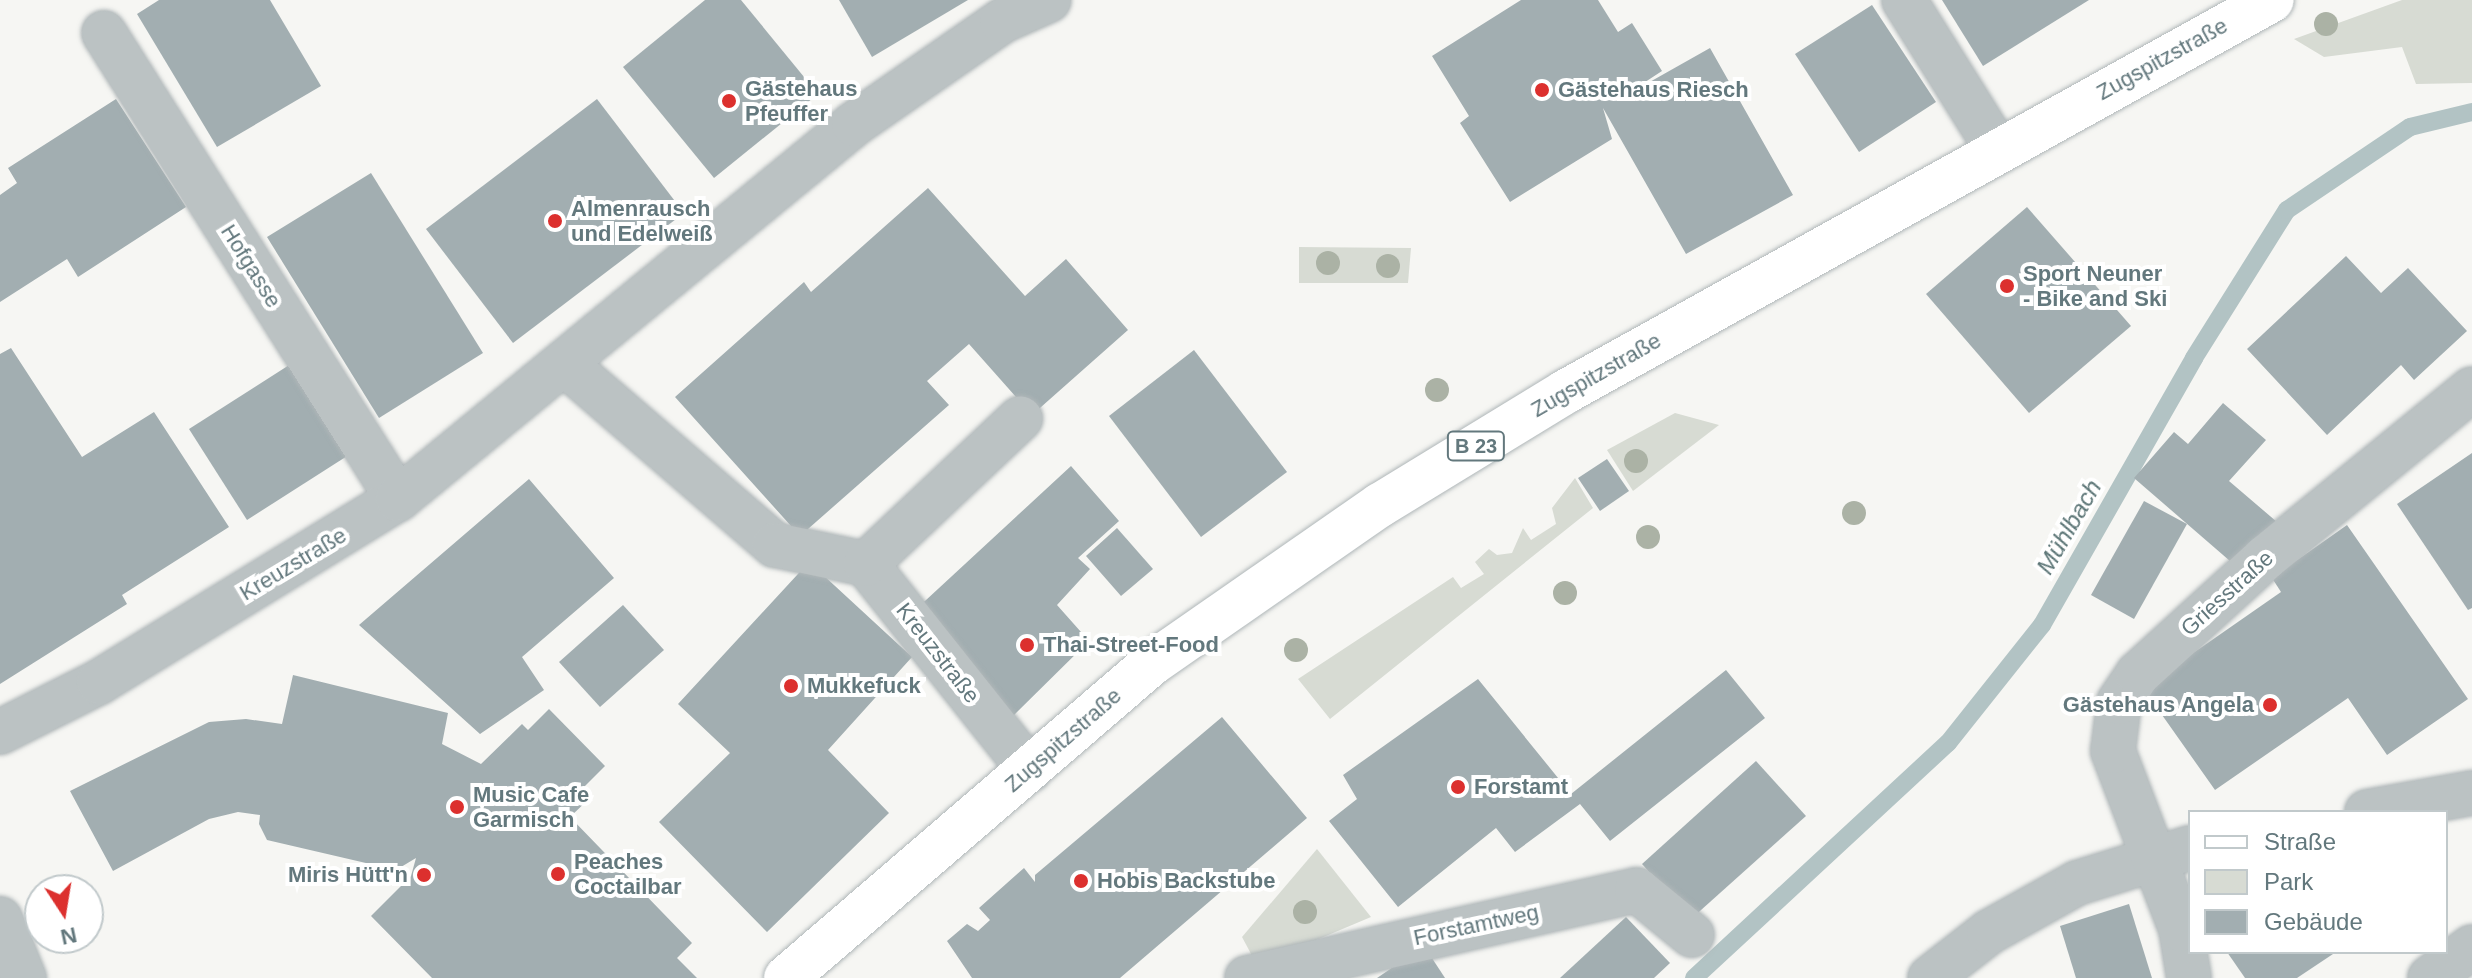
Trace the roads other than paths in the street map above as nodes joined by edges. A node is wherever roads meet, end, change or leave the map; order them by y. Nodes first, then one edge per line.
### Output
1 (1049, 0) edge
2 (1904, 0) edge
3 (2245, 6) edge
4 (996, 10) edge
5 (104, 33) dead end
6 (1997, 149) junction
7 (565, 364) junction
8 (2472, 389) edge
9 (1020, 419) dead end
10 (398, 499) junction
11 (866, 564) junction
12 (0, 732) edge
13 (1030, 770) junction
14 (2472, 793) edge
15 (2378, 810) edge
16 (2172, 853) edge
17 (1692, 935) dead end
18 (2472, 947) edge
19 (786, 978) edge
20 (1247, 978) edge
21 (1930, 978) edge
22 (2189, 978) edge
23 (2430, 978) edge

1 - 4 street, Kreuzstraße
2 - 6 street
3 - 6 main road, Zugspitzstraße / B 23
4 - 7 street, Kreuzstraße
5 - 10 street, Hofgasse
6 - 13 main road, Zugspitzstraße / B 23
7 - 10 street, Kreuzstraße
7 - 11 street
8 - 16 street, Griesstraße
9 - 11 street
10 - 12 street, Kreuzstraße
11 - 13 street, Kreuzstraße
13 - 19 main road, Zugspitzstraße / B 23
14 - 15 street
16 - 21 street
16 - 22 street, Griesstraße
17 - 20 street, Forstamtweg
18 - 23 street

